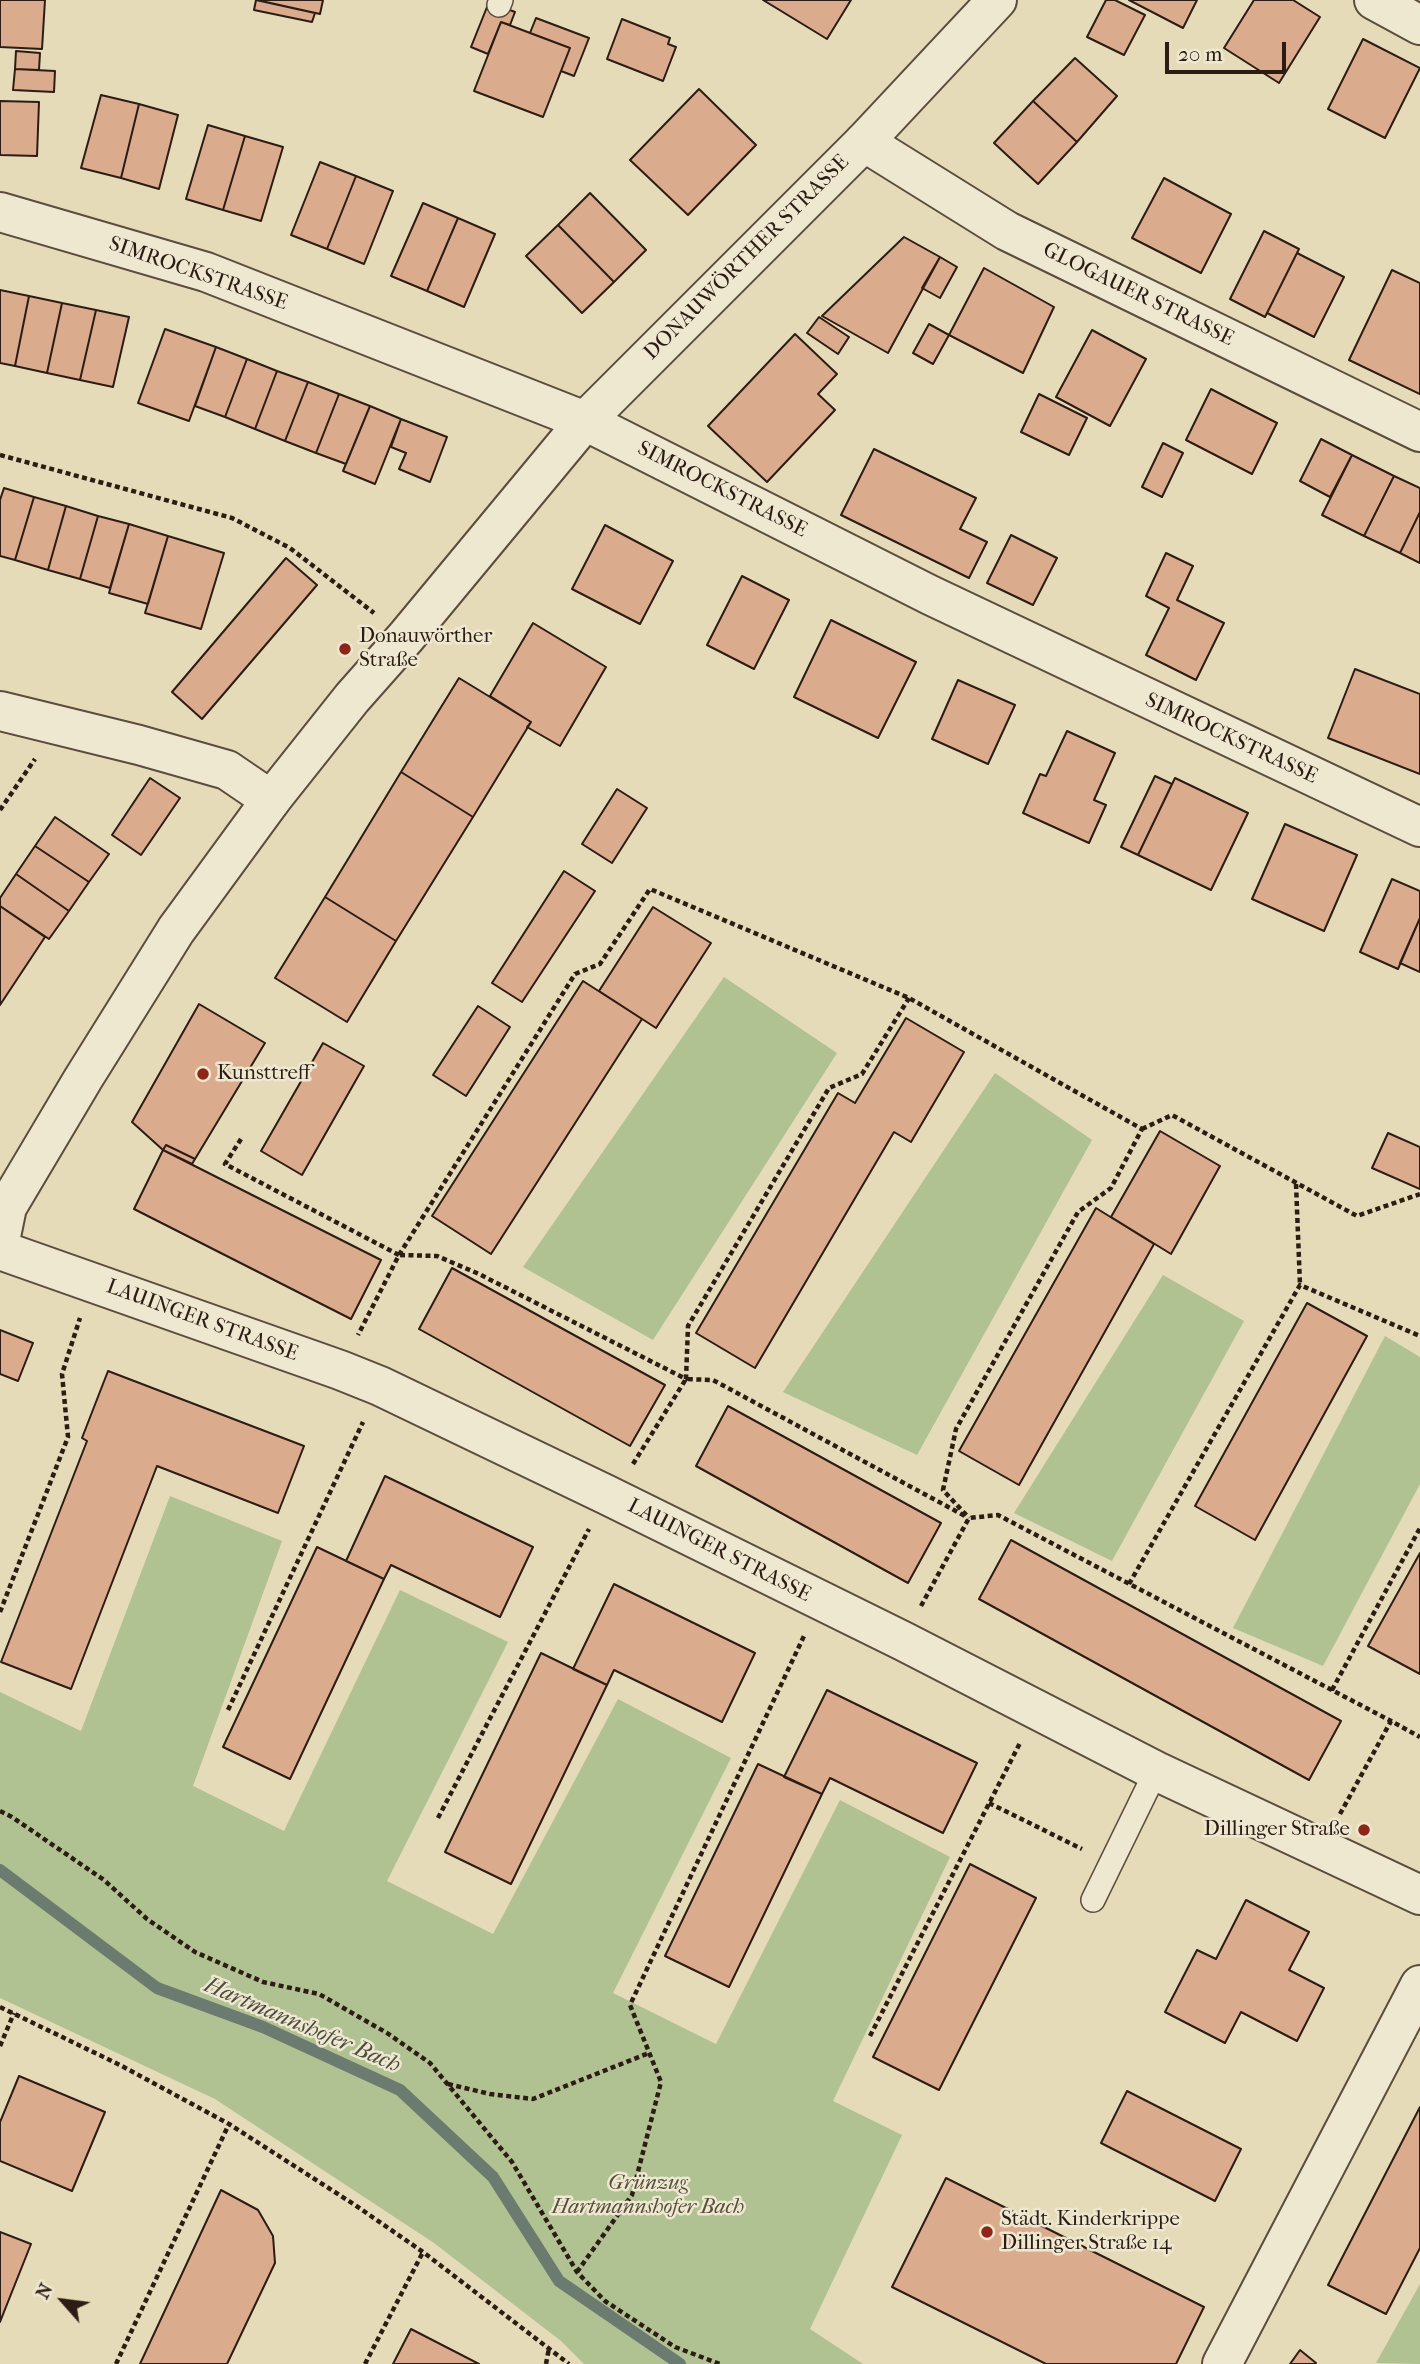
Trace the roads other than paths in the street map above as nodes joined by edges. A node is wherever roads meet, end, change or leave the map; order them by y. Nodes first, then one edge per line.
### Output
1 (997, 0) edge
2 (1374, 0) edge
3 (1420, 25) edge
4 (864, 142) junction
5 (0, 212) edge
6 (585, 421) junction
7 (1420, 432) edge
8 (0, 711) edge
9 (271, 800) junction
10 (1420, 827) edge
11 (0, 1241) edge
12 (0, 1250) edge
13 (1156, 1772) junction
14 (1420, 1895) edge
15 (1093, 1900) dead end
16 (1420, 1985) edge
17 (1222, 2364) edge

1 - 4 street, DONAUWÖRTHER STRASSE
2 - 3 street
4 - 6 street, DONAUWÖRTHER STRASSE
4 - 7 street, GLOGAUER STRASSE
5 - 6 street, SIMROCKSTRASSE
6 - 9 street, DONAUWÖRTHER STRASSE
6 - 10 street, SIMROCKSTRASSE
8 - 9 street
9 - 11 street, DONAUWÖRTHER STRASSE
12 - 13 street, LAUINGER STRASSE
13 - 14 street, LAUINGER STRASSE
13 - 15 lane
16 - 17 street

